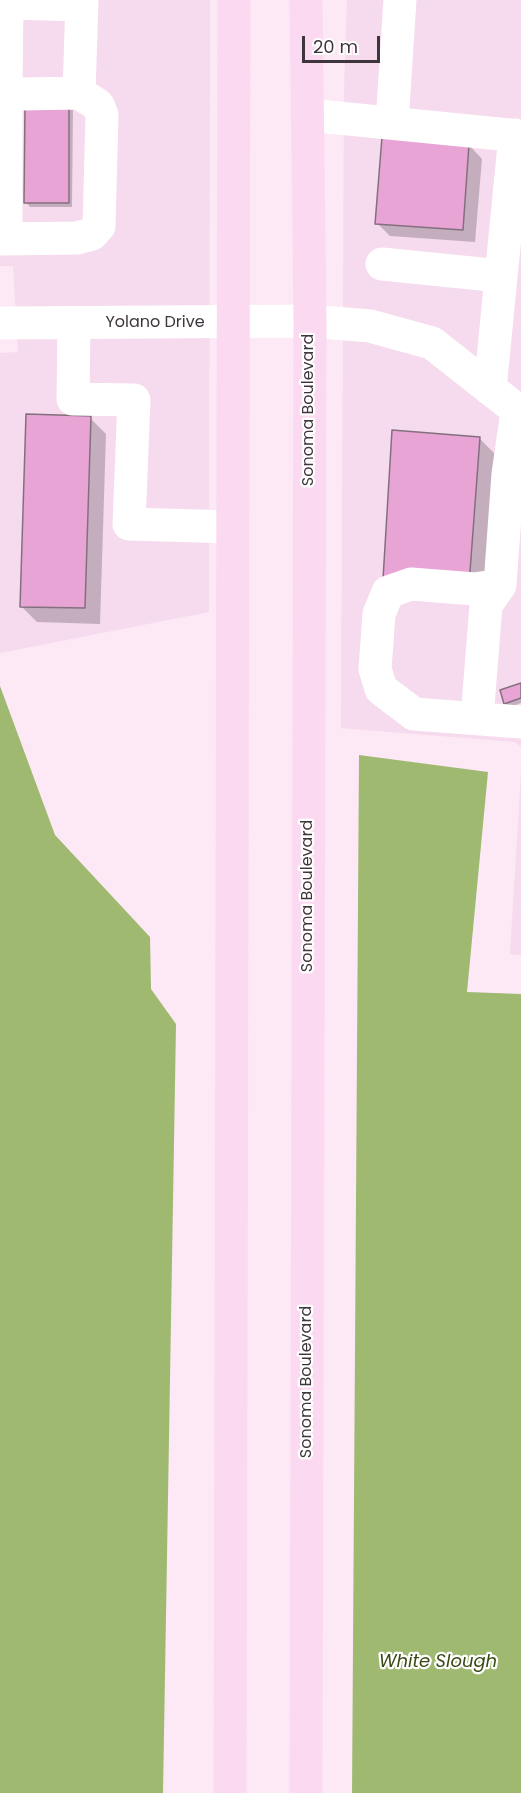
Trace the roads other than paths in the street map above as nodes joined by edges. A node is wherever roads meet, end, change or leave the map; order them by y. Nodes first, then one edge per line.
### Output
1 (234, 0) edge
2 (306, 0) edge
3 (400, 0) edge
4 (30, 2) edge
5 (82, 2) edge
6 (3, 81) edge
7 (79, 93) junction
8 (309, 116) junction
9 (392, 123) junction
10 (518, 135) edge
11 (3, 239) edge
12 (382, 264) dead end
13 (501, 276) junction
14 (309, 321) junction
15 (234, 322) junction
16 (0, 323) edge
17 (74, 323) junction
18 (490, 389) junction
19 (519, 412) edge
20 (233, 527) junction
21 (500, 585) junction
22 (477, 718) junction
23 (521, 722) edge
24 (230, 1793) edge
25 (306, 1793) edge

1 - 15 main road
2 - 8 main road, Sonoma Boulevard
3 - 9 street
4 - 5 street
4 - 6 street
5 - 7 street
6 - 7 street
6 - 11 street
7 - 11 street
8 - 9 street
8 - 14 main road, Sonoma Boulevard
9 - 10 street
10 - 13 street
12 - 13 street
13 - 18 street
14 - 15 street, Yolano Drive
14 - 18 street, Yolano Drive
14 - 25 main road, Sonoma Boulevard
15 - 17 street, Yolano Drive
15 - 20 main road
16 - 17 street, Yolano Drive
17 - 20 street
18 - 19 street, Yolano Drive
19 - 21 street
20 - 24 main road
21 - 22 street
21 - 22 street
22 - 23 street

